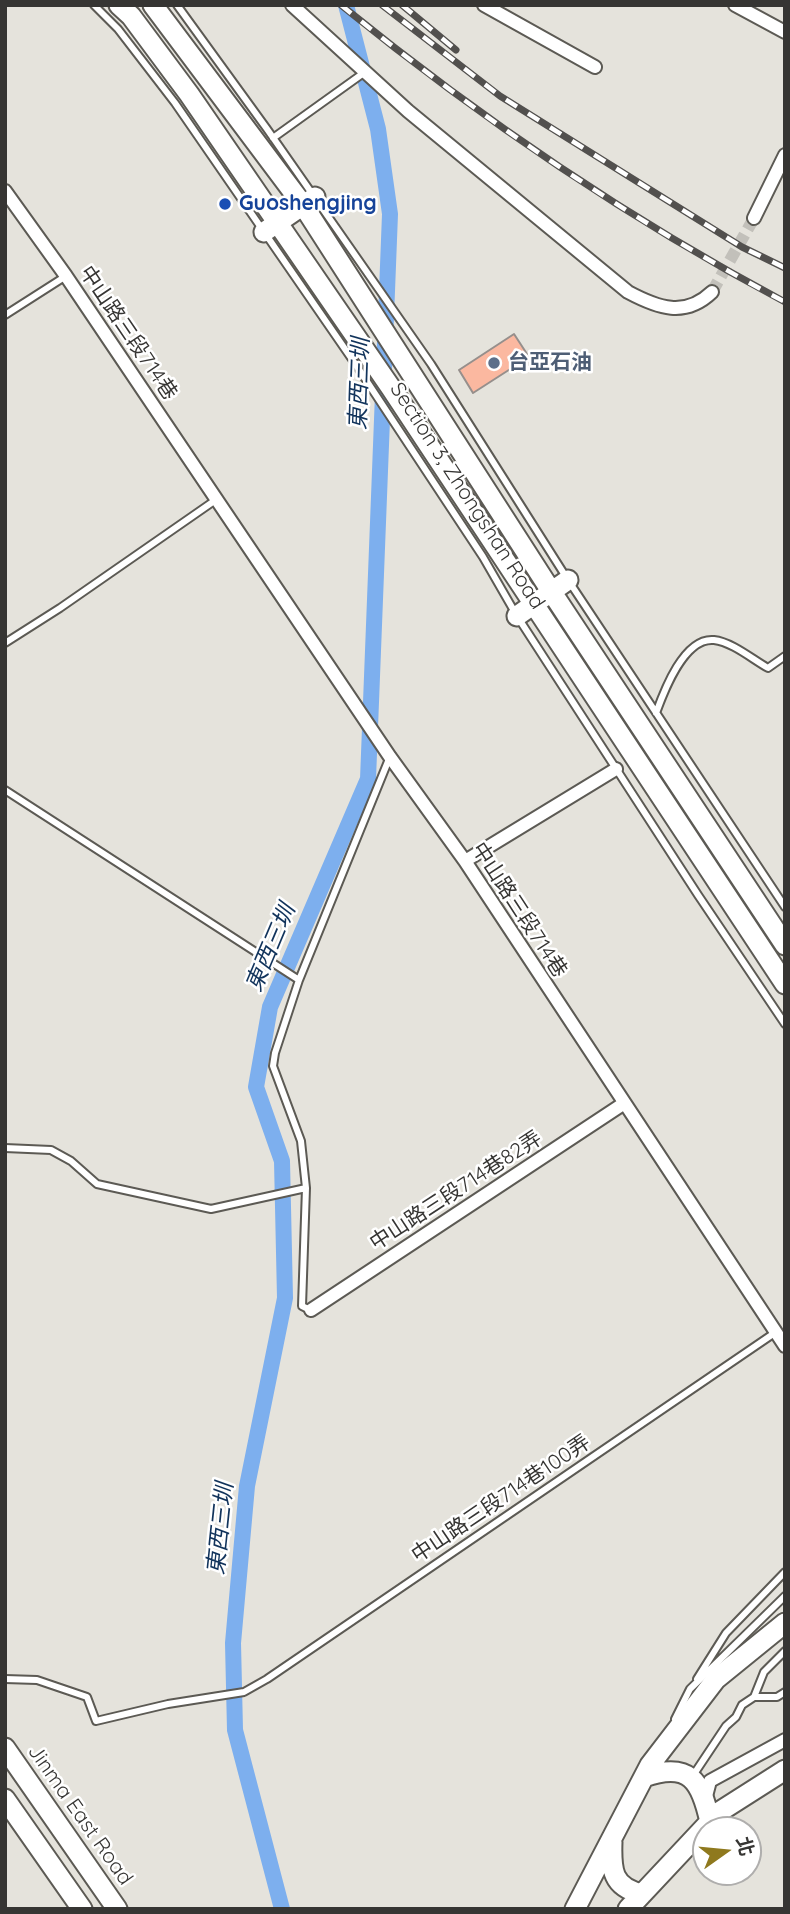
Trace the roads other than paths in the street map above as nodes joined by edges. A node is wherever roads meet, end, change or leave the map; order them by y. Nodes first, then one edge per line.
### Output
1 (94, 5) edge
2 (119, 5) edge
3 (153, 5) edge
4 (177, 5) edge
5 (292, 5) edge
6 (484, 5) edge
7 (737, 6) edge
8 (785, 32) edge
9 (595, 67) dead end
10 (365, 72) junction
11 (273, 138) junction
12 (785, 155) edge
13 (5, 191) edge
14 (309, 201) junction
15 (754, 218) tunnel mouth
16 (271, 228) junction
17 (66, 276) junction
18 (712, 292) tunnel mouth
19 (5, 315) edge
20 (216, 499) junction
21 (568, 580) junction
22 (551, 592) junction
23 (533, 603) junction
24 (517, 617) junction
25 (5, 643) edge
26 (785, 656) edge
27 (656, 713) junction
28 (390, 756) junction
29 (616, 769) junction
30 (5, 790) edge
31 (465, 861) junction
32 (785, 907) edge
33 (785, 945) edge
34 (299, 980) junction
35 (785, 984) edge
36 (785, 1024) edge
37 (623, 1104) junction
38 (5, 1148) edge
39 (306, 1188) junction
40 (311, 1310) joint
41 (776, 1332) junction
42 (785, 1346) edge
43 (785, 1572) edge
44 (785, 1596) edge
45 (785, 1623) edge
46 (785, 1651) edge
47 (5, 1679) edge
48 (690, 1689) junction
49 (785, 1692) edge
50 (754, 1696) junction
51 (785, 1740) edge
52 (5, 1748) edge
53 (785, 1770) edge
54 (647, 1771) junction
55 (691, 1778) junction
56 (5, 1799) edge
57 (705, 1800) junction
58 (709, 1816) edge
59 (715, 1816) edge
60 (613, 1834) junction
61 (692, 1841) edge
62 (635, 1902) edge
63 (82, 1909) edge
64 (117, 1909) edge
65 (575, 1909) edge

1 - 16 lane, Section 3, Zhongshan Road
2 - 16 main road, Section 3, Zhongshan Road
3 - 14 main road, Section 3, Zhongshan Road
4 - 11 lane, Section 3, Zhongshan Road
5 - 10 street
6 - 9 street
7 - 8 street
10 - 11 lane
10 - 18 street
11 - 14 lane, Section 3, Zhongshan Road
12 - 15 street
13 - 17 street, 中山路三段714巷
14 - 16 main road
14 - 21 lane, Section 3, Zhongshan Road
14 - 22 main road, Section 3, Zhongshan Road
16 - 23 main road, Section 3, Zhongshan Road
16 - 24 lane, Section 3, Zhongshan Road
17 - 19 lane
17 - 20 street, 中山路三段714巷
20 - 25 lane
20 - 28 street, 中山路三段714巷
21 - 22 main road
21 - 27 lane, Section 3, Zhongshan Road
22 - 23 main road
22 - 33 main road, Section 3, Zhongshan Road
23 - 24 main road
23 - 35 main road, Section 3, Zhongshan Road
24 - 29 lane, Section 3, Zhongshan Road
26 - 27 lane
27 - 32 lane, Section 3, Zhongshan Road
28 - 31 street, 中山路三段714巷
28 - 34 lane
29 - 31 street
29 - 36 lane, Section 3, Zhongshan Road
30 - 34 lane
31 - 37 street, 中山路三段714巷
34 - 39 lane
37 - 40 street, 中山路三段714巷82弄
37 - 41 street, 中山路三段714巷
38 - 39 lane
39 - 40 lane
41 - 42 street, 中山路三段714巷
41 - 47 lane, 中山路三段714巷100弄
43 - 48 lane
44 - 48 lane
45 - 54 main road
46 - 50 lane
48 - 54 lane
49 - 50 lane
50 - 55 lane
51 - 57 street
52 - 64 main road, Jinma East Road
53 - 59 main road
54 - 55 main road
54 - 60 main road
55 - 57 main road
56 - 63 main road
57 - 58 main road
60 - 62 main road
60 - 65 main road
61 - 62 main road

